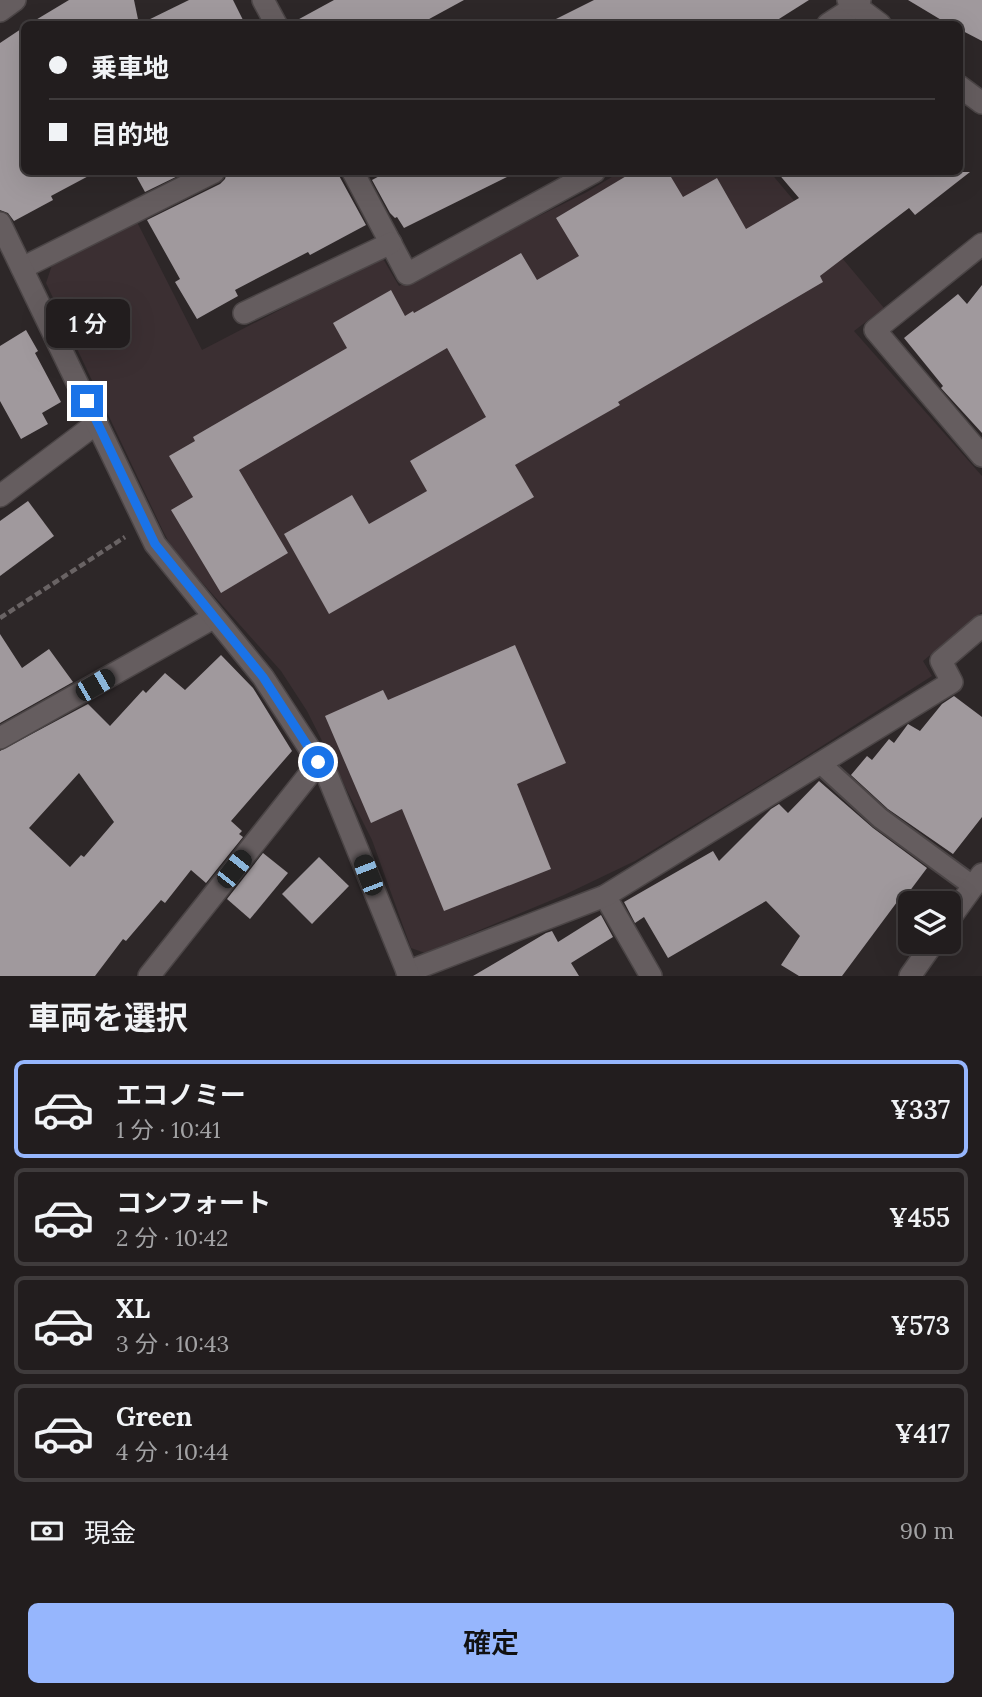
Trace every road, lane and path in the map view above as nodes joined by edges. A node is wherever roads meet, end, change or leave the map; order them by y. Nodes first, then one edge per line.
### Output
1 (15, 0) edge
2 (263, 0) edge
3 (855, 2) edge
4 (0, 11) edge
5 (274, 21) edge
6 (832, 21) edge
7 (877, 21) edge
8 (963, 89) edge
9 (982, 103) edge
10 (208, 175) edge
11 (355, 175) edge
12 (588, 175) edge
13 (0, 223) edge
14 (391, 243) junction
15 (982, 244) edge
16 (22, 268) junction
17 (244, 313) dead end
18 (97, 423) junction
19 (982, 456) edge
20 (0, 496) edge
21 (145, 524) junction
22 (0, 618) edge
23 (213, 618) junction
24 (982, 626) edge
25 (0, 738) edge
26 (318, 762) junction
27 (820, 763) junction
28 (979, 884) edge
29 (605, 896) junction
30 (961, 905) edge
31 (926, 954) edge
32 (408, 974) edge
33 (149, 976) edge
34 (651, 976) edge
35 (910, 976) edge

1 - 4 street
2 - 5 street
3 - 6 street
3 - 7 street
8 - 9 street
10 - 16 street
11 - 14 street
12 - 14 street
13 - 16 street
14 - 17 street
15 - 19 street
16 - 18 street
18 - 20 street
18 - 21 street
21 - 22 path
21 - 23 street
23 - 25 street
23 - 26 street
24 - 27 street
26 - 32 street
26 - 33 street
27 - 28 lane
27 - 29 street
28 - 30 street
29 - 32 street
29 - 34 street
31 - 35 street

